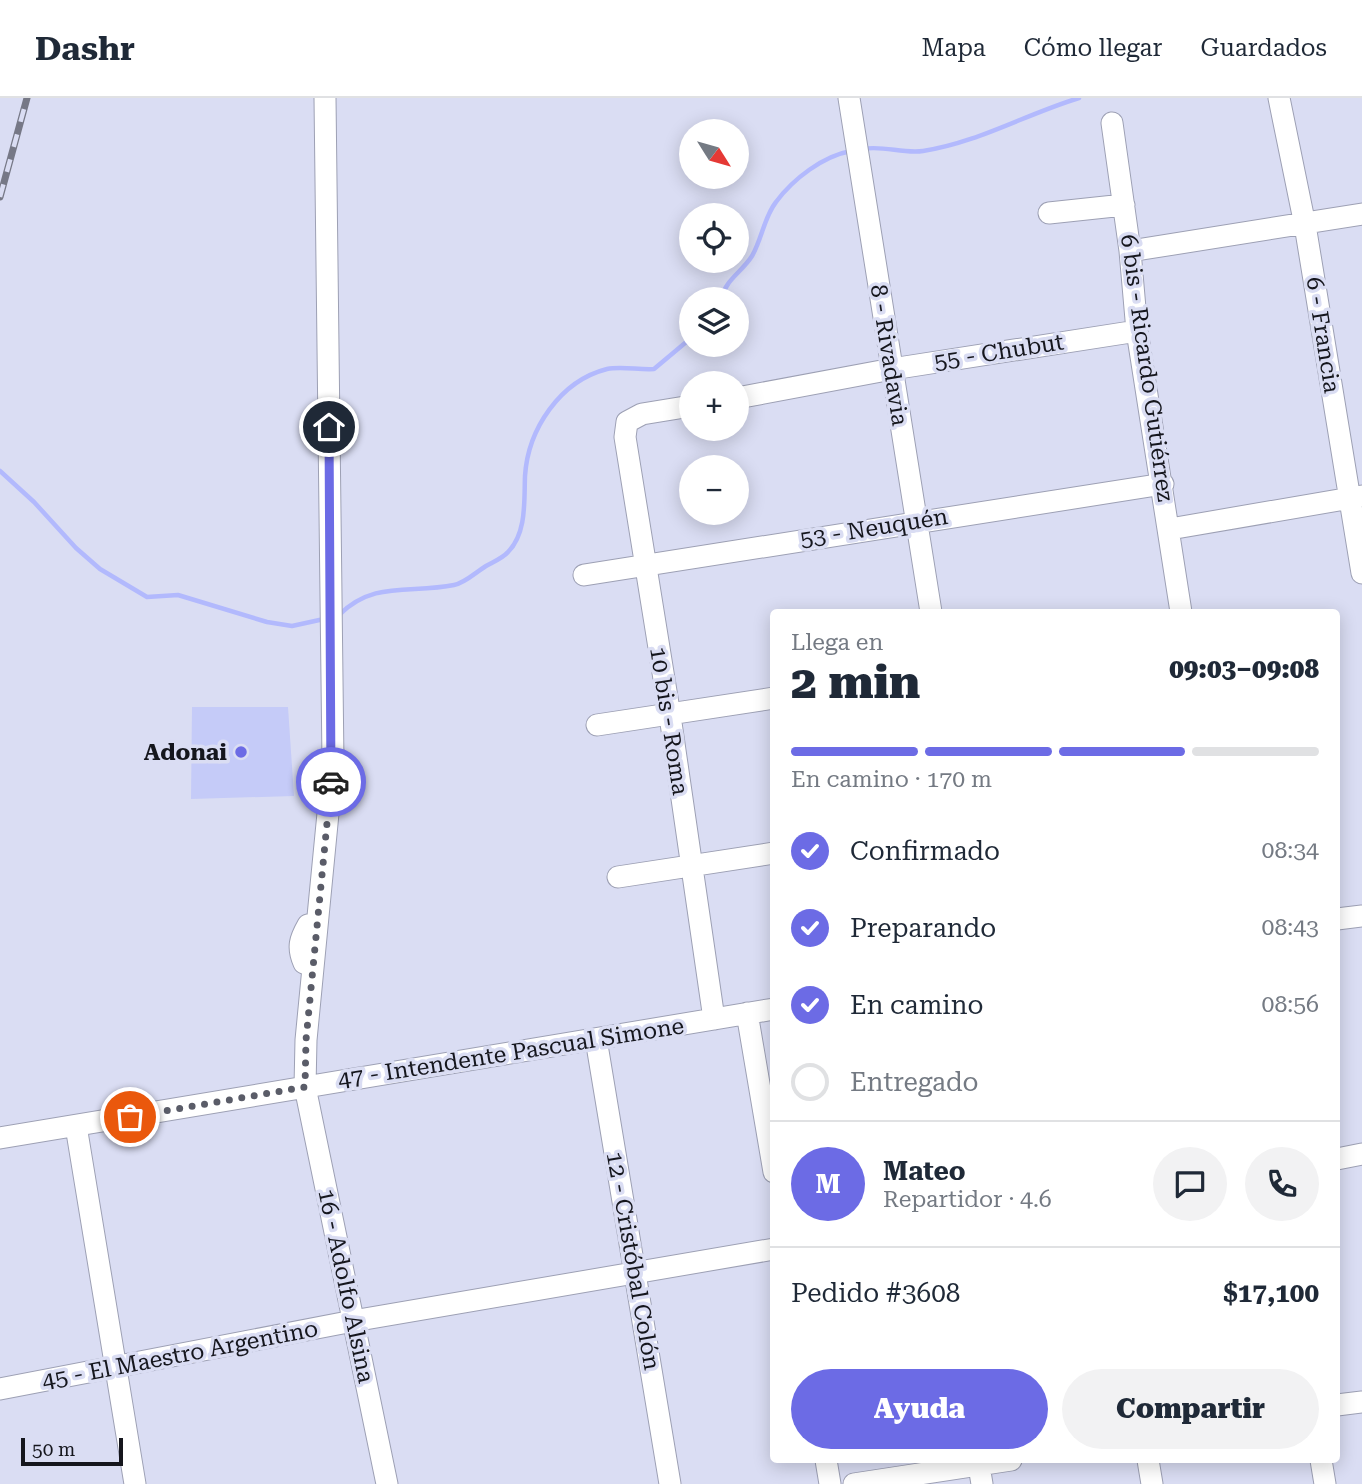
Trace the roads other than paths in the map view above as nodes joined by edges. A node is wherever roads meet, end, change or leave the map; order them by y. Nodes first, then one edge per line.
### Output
1 (324, 98) edge
2 (849, 98) edge
3 (1279, 98) edge
4 (1112, 123) dead end
5 (1124, 205) junction
6 (1049, 214) dead end
7 (1362, 214) edge
8 (1305, 225) junction
9 (1130, 251) junction
10 (1137, 331) junction
11 (892, 369) junction
12 (749, 396) edge
13 (679, 407) edge
14 (1163, 484) junction
15 (1356, 497) edge
16 (916, 521) junction
17 (1170, 529) junction
18 (645, 565) junction
19 (1362, 573) edge
20 (584, 575) dead end
21 (931, 609) edge
22 (1181, 609) edge
23 (770, 699) edge
24 (670, 716) junction
25 (597, 725) dead end
26 (770, 854) edge
27 (691, 866) junction
28 (618, 877) dead end
29 (1362, 916) edge
30 (1340, 919) edge
31 (770, 1010) edge
32 (747, 1013) junction
33 (714, 1019) junction
34 (596, 1039) junction
35 (305, 1087) junction
36 (76, 1126) junction
37 (0, 1138) edge
38 (770, 1148) edge
39 (1362, 1154) edge
40 (1340, 1158) edge
41 (770, 1250) edge
42 (635, 1274) junction
43 (354, 1321) junction
44 (116, 1368) junction
45 (0, 1390) edge
46 (1362, 1402) edge
47 (1340, 1405) edge
48 (826, 1463) edge
49 (1000, 1463) edge
50 (1148, 1463) edge
51 (1322, 1463) edge
52 (979, 1469) edge
53 (135, 1484) edge
54 (387, 1484) edge
55 (670, 1484) edge
56 (830, 1484) edge
57 (854, 1484) edge
58 (1152, 1484) edge
59 (1325, 1484) edge

1 - 35 street, 16 - Adolfo Alsina
2 - 11 street, 8 - Rivadavia
3 - 8 street, 6 - Francia
4 - 5 street, 6 bis - Ricardo Gutiérrez
5 - 6 street
5 - 9 street, 6 bis - Ricardo Gutiérrez
7 - 8 street
8 - 9 street
8 - 15 street, 6 - Francia
9 - 10 street, 6 bis - Ricardo Gutiérrez
10 - 11 street, 55 - Chubut
10 - 14 street, 6 bis - Ricardo Gutiérrez
11 - 12 street, 55 - Chubut
11 - 16 street, 8 - Rivadavia
13 - 18 street, 10 bis - Roma
14 - 16 street, 53 - Neuquén
14 - 17 street, 6 bis - Ricardo Gutiérrez
15 - 17 street
15 - 19 street, 6 - Francia
16 - 18 street, 53 - Neuquén
16 - 21 street, 8 - Rivadavia
17 - 22 street, 6 bis - Ricardo Gutiérrez
18 - 20 street, 53 - Neuquén
18 - 24 street, 10 bis - Roma
23 - 24 street
24 - 25 street
24 - 27 street, 10 bis - Roma
26 - 27 street
27 - 28 street
27 - 33 street, 10 bis - Roma
29 - 30 street
31 - 32 street, 47 - Intendente Pascual Simone
32 - 33 street, 47 - Intendente Pascual Simone
32 - 38 street
33 - 34 street, 47 - Intendente Pascual Simone
34 - 35 street, 47 - Intendente Pascual Simone
34 - 42 street, 12 - Cristóbal Colón
35 - 36 street, 47 - Intendente Pascual Simone
35 - 43 street, 16 - Adolfo Alsina
36 - 37 street, 47 - Intendente Pascual Simone
36 - 44 street
39 - 40 street
41 - 42 street, 45 - El Maestro Argentino
42 - 43 street, 45 - El Maestro Argentino
42 - 55 street, 12 - Cristóbal Colón
43 - 44 street, 45 - El Maestro Argentino
43 - 54 street, 16 - Adolfo Alsina
44 - 45 street, 45 - El Maestro Argentino
44 - 53 street
46 - 47 street
48 - 56 street
49 - 52 street
50 - 58 street
51 - 59 street
52 - 57 street

